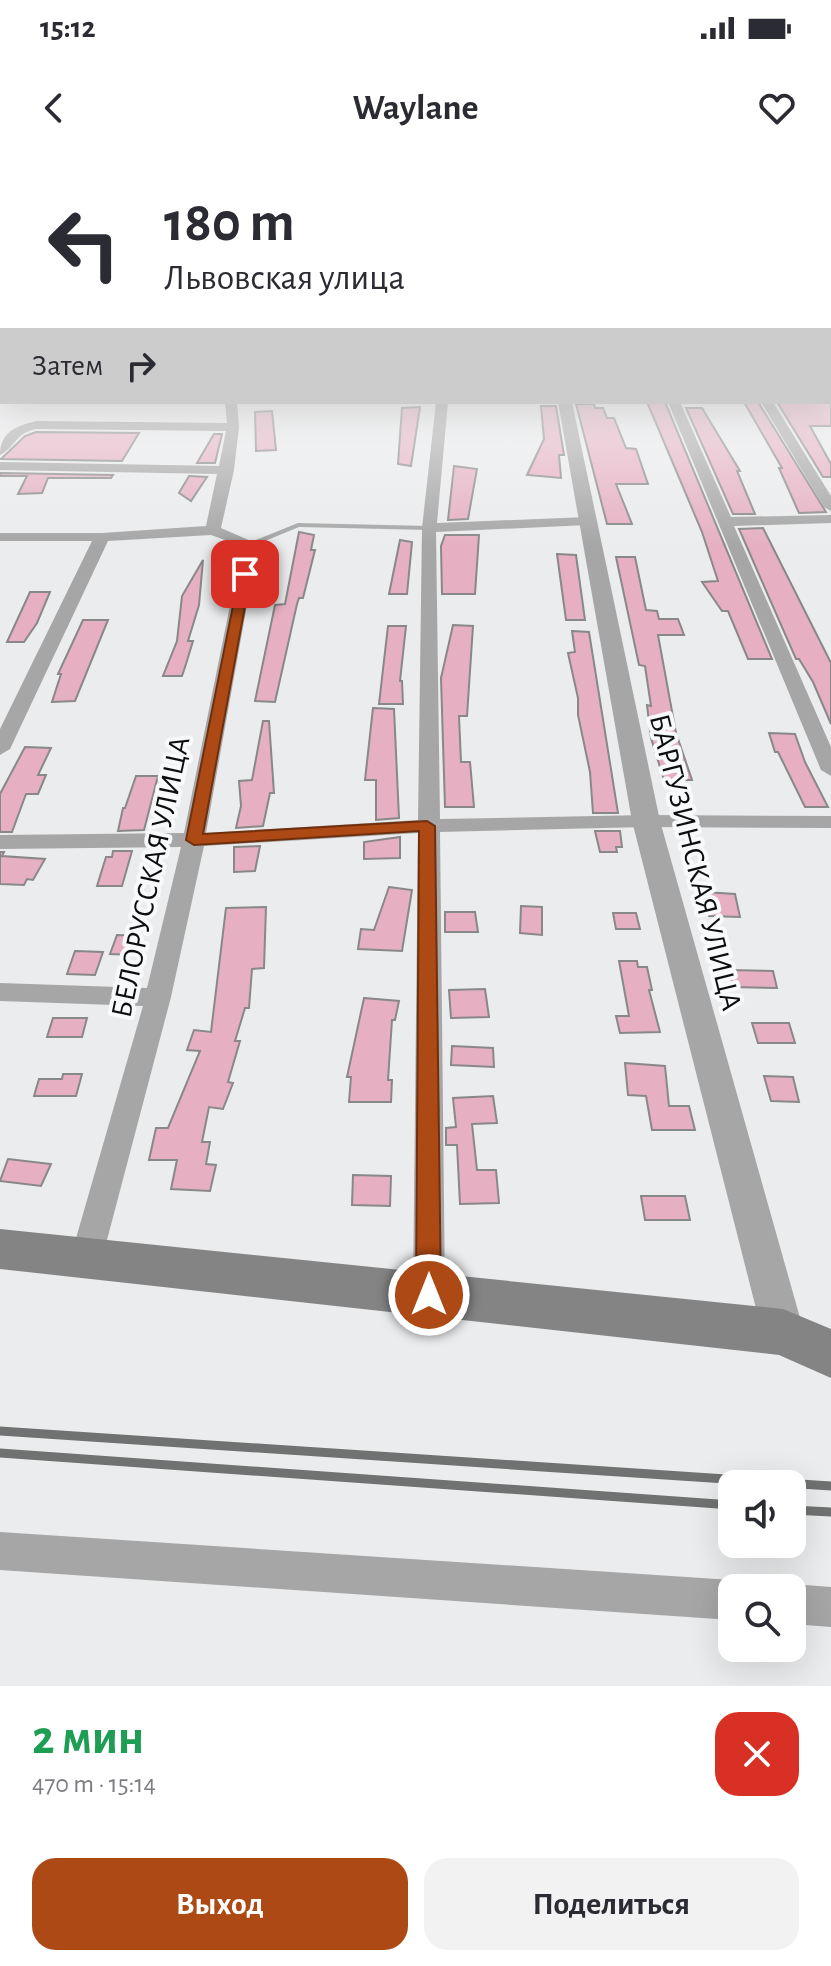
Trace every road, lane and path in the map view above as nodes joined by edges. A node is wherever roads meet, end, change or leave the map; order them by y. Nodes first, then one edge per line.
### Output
1 (231, 404) edge
2 (442, 404) edge
3 (565, 404) edge
4 (675, 404) edge
5 (768, 404) edge
6 (233, 427) junction
7 (0, 451) edge
8 (0, 466) edge
9 (227, 470) junction
10 (831, 507) edge
11 (831, 519) edge
12 (587, 521) junction
13 (725, 522) junction
14 (429, 528) junction
15 (213, 530) junction
16 (0, 537) edge
17 (102, 537) junction
18 (250, 544) junction
19 (0, 749) edge
20 (831, 770) edge
21 (646, 821) junction
22 (831, 822) edge
23 (427, 826) junction
24 (194, 840) junction
25 (0, 842) edge
26 (0, 992) edge
27 (158, 997) junction
28 (0, 1249) edge
29 (86, 1259) junction
30 (429, 1295) junction
31 (783, 1332) junction
32 (831, 1354) edge
33 (0, 1553) edge
34 (718, 1599) edge
35 (806, 1605) edge
36 (831, 1607) edge

1 - 6 street
2 - 14 street
3 - 12 street, БАРГУЗИНСКАЯ УЛИЦА
4 - 13 street
5 - 10 street
6 - 7 street
6 - 9 street
8 - 9 street
9 - 15 street
11 - 13 street
12 - 14 street
12 - 21 street, БАРГУЗИНСКАЯ УЛИЦА
13 - 20 street
14 - 18 lane
14 - 23 street
15 - 17 street
15 - 18 street
16 - 17 street
17 - 19 street
18 - 24 street, БЕЛОРУССКАЯ УЛИЦА
21 - 22 street
21 - 23 street
21 - 31 street, БАРГУЗИНСКАЯ УЛИЦА
23 - 24 street
23 - 30 street
24 - 25 street
24 - 27 street, БЕЛОРУССКАЯ УЛИЦА
26 - 27 street
27 - 29 street, БЕЛОРУССКАЯ УЛИЦА
28 - 29 main road
29 - 30 main road
30 - 31 main road
31 - 32 main road
33 - 34 street
35 - 36 street

